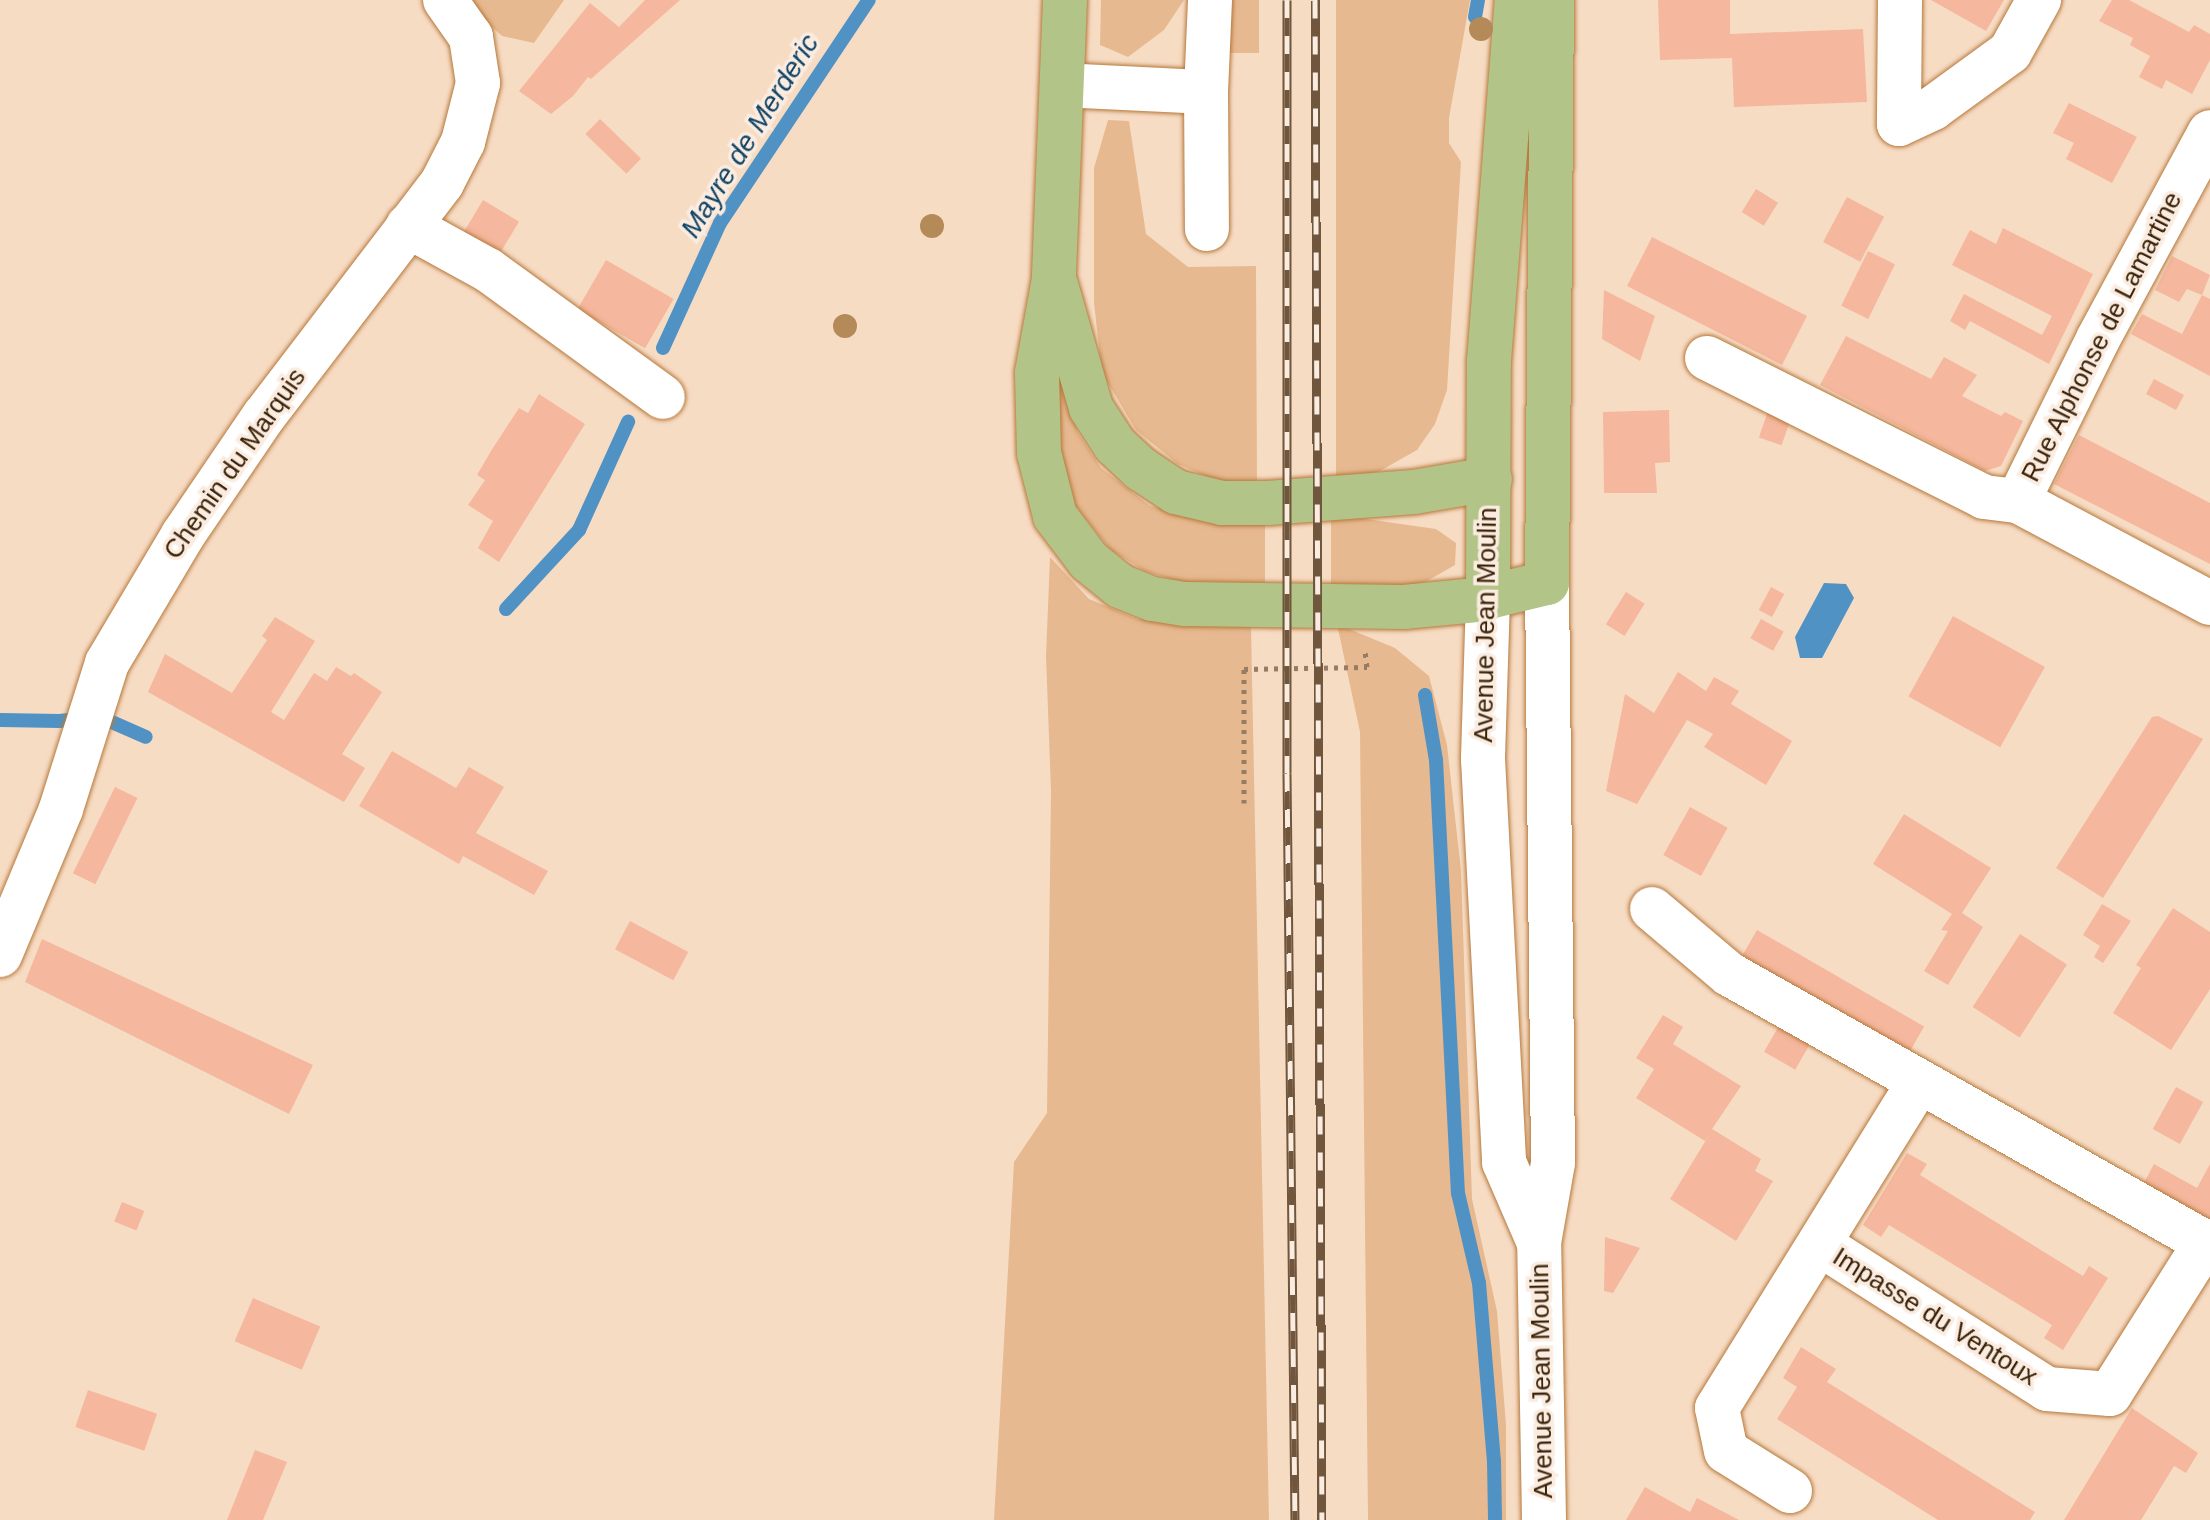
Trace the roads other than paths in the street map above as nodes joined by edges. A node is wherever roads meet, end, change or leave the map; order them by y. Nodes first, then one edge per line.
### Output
1 (445, 0) edge
2 (1065, 0) edge
3 (1210, 0) edge
4 (1517, 0) edge
5 (1552, 0) edge
6 (1900, 0) edge
7 (2039, 0) edge
8 (1062, 85) junction
9 (1206, 92) junction
10 (2210, 132) edge
11 (408, 226) junction
12 (1207, 229) dead end
13 (1054, 279) junction
14 (1707, 358) dead end
15 (663, 397) dead end
16 (1490, 479) junction
17 (2018, 501) junction
18 (1547, 583) junction
19 (1488, 598) junction
20 (2210, 603) edge
21 (1652, 909) dead end
22 (0, 955) edge
23 (1919, 1082) junction
24 (1539, 1243) junction
25 (2208, 1244) edge
26 (1821, 1245) junction
27 (1790, 1491) dead end
28 (1544, 1520) edge

1 - 11 street, Chemin du Marquis
2 - 8 main road
3 - 9 street
4 - 16 main road, Avenue Jean Moulin
5 - 18 main road, Avenue Jean Moulin
6 - 7 street
8 - 9 street
8 - 13 main road
9 - 12 street
10 - 17 street, Rue Alphonse de Lamartine
11 - 15 street
11 - 22 street, Chemin du Marquis
13 - 16 main road
13 - 19 main road
14 - 17 street
16 - 19 main road, Avenue Jean Moulin
17 - 20 street
18 - 19 main road
18 - 24 street, Avenue Jean Moulin
19 - 24 street, Avenue Jean Moulin
21 - 23 street, Impasse du Ventoux
23 - 25 street, Impasse du Ventoux
23 - 26 street, Impasse du Ventoux
24 - 28 street, Avenue Jean Moulin
25 - 26 street, Impasse du Ventoux
26 - 27 street, Impasse du Ventoux

